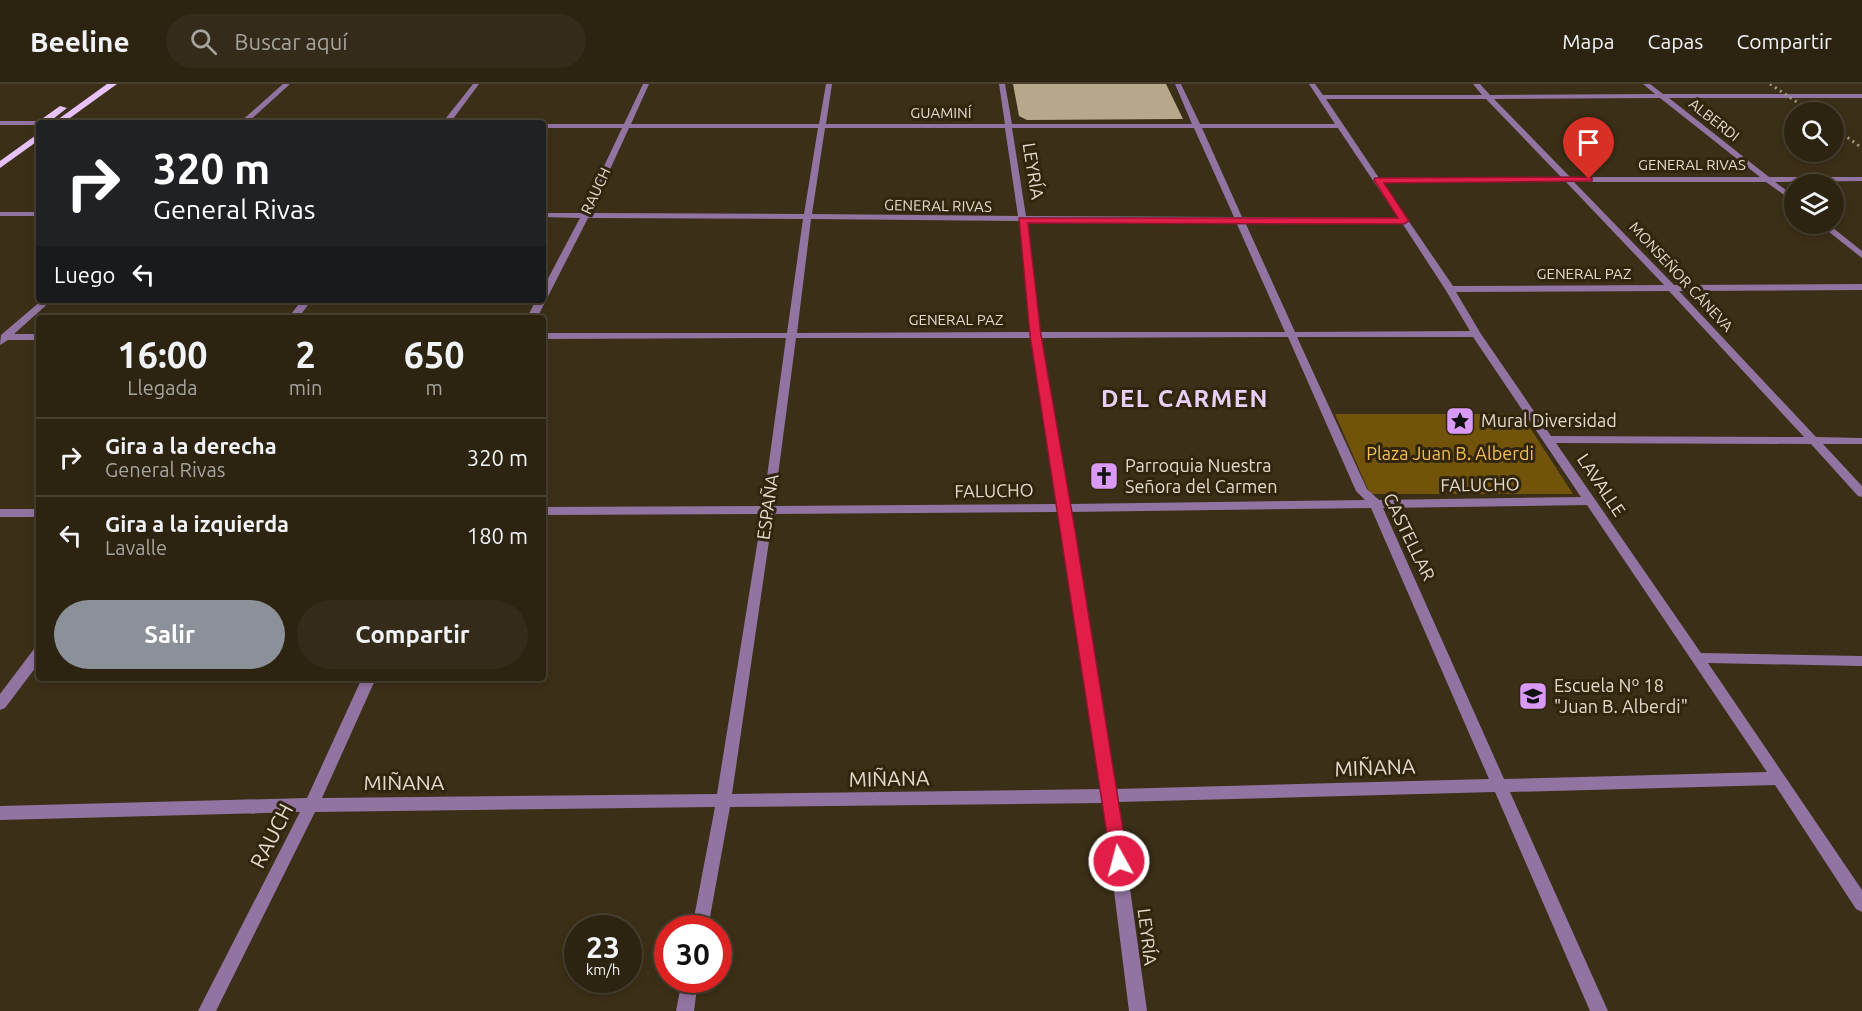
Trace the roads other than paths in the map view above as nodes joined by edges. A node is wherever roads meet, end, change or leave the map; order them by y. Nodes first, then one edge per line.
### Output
1 (98, 84) edge
2 (113, 84) edge
3 (287, 84) edge
4 (476, 84) edge
5 (646, 84) edge
6 (829, 84) edge
7 (1002, 84) edge
8 (1178, 84) edge
9 (1312, 84) edge
10 (1476, 84) edge
11 (1646, 84) edge
12 (1662, 96) junction
13 (1862, 96) edge
14 (1321, 97) junction
15 (1488, 97) junction
16 (46, 120) edge
17 (61, 120) edge
18 (246, 120) edge
19 (448, 120) edge
20 (0, 123) edge
21 (36, 124) edge
22 (546, 126) edge
23 (626, 126) junction
24 (823, 126) junction
25 (1196, 126) junction
26 (1340, 126) junction
27 (36, 127) edge
28 (1007, 127) junction
29 (36, 138) edge
30 (0, 153) edge
31 (0, 165) edge
32 (1767, 179) junction
33 (1862, 179) edge
34 (1378, 180) junction
35 (1566, 180) junction
36 (1784, 192) edge
37 (0, 214) edge
38 (36, 214) edge
39 (546, 215) edge
40 (585, 215) junction
41 (807, 218) junction
42 (1023, 220) junction
43 (1238, 220) junction
44 (1404, 221) junction
45 (1836, 234) edge
46 (1862, 255) edge
47 (1862, 287) edge
48 (1672, 288) junction
49 (1450, 289) junction
50 (546, 291) edge
51 (44, 303) edge
52 (305, 303) edge
53 (295, 315) edge
54 (1290, 334) junction
55 (1476, 334) junction
56 (1035, 335) junction
57 (546, 336) edge
58 (790, 336) junction
59 (36, 337) edge
60 (2, 339) edge
61 (1548, 439) junction
62 (1862, 441) edge
63 (1813, 442) junction
64 (1862, 493) edge
65 (1590, 501) junction
66 (1375, 503) junction
67 (1065, 508) junction
68 (546, 511) edge
69 (768, 511) junction
70 (0, 513) edge
71 (36, 513) edge
72 (36, 657) edge
73 (1697, 658) junction
74 (1862, 661) edge
75 (368, 681) edge
76 (0, 704) edge
77 (1779, 778) junction
78 (1501, 786) junction
79 (1110, 796) junction
80 (723, 802) junction
81 (311, 805) junction
82 (0, 813) edge
83 (1862, 904) edge
84 (702, 915) edge
85 (688, 993) edge
86 (207, 1011) edge
87 (685, 1011) edge
88 (1138, 1011) edge
89 (1599, 1011) edge

1 - 16 main road
2 - 17 main road
3 - 18 street
4 - 19 street
5 - 23 street, RAUCH
6 - 24 street, ESPAÑA
7 - 28 street, LEYRÍA
8 - 25 street, CASTELLAR
9 - 14 street, LAVALLE
10 - 15 street, MONSEÑOR CÁNEVA
11 - 12 street, ALBERDI
12 - 13 street
12 - 15 street
12 - 32 street, ALBERDI
14 - 15 street
14 - 26 street, LAVALLE
15 - 35 street, MONSEÑOR CÁNEVA
20 - 21 street
22 - 23 street, GUAMINÍ
23 - 24 street, GUAMINÍ
23 - 40 street, RAUCH
24 - 28 street, GUAMINÍ
24 - 41 street, ESPAÑA
25 - 26 street, GUAMINÍ
25 - 28 street, GUAMINÍ
25 - 43 street, CASTELLAR
26 - 34 street, LAVALLE
27 - 30 main road
28 - 42 street, LEYRÍA
29 - 31 main road
32 - 33 street, GENERAL RIVAS
32 - 35 street, GENERAL RIVAS
32 - 36 street, ALBERDI
34 - 35 street, GENERAL RIVAS
34 - 44 street, LAVALLE
35 - 48 street, MONSEÑOR CÁNEVA
37 - 38 street
39 - 40 street, GENERAL RIVAS
40 - 41 street, GENERAL RIVAS
40 - 50 street, RAUCH
41 - 42 street, GENERAL RIVAS
41 - 58 street, ESPAÑA
42 - 43 street, GENERAL RIVAS
42 - 56 street, LEYRÍA
43 - 44 street, GENERAL RIVAS
43 - 54 street, CASTELLAR
44 - 49 street, LAVALLE
45 - 46 street
47 - 48 street, GENERAL PAZ
48 - 49 street, GENERAL PAZ
48 - 63 street, MONSEÑOR CÁNEVA
49 - 55 street, LAVALLE
51 - 60 street
52 - 53 street
54 - 55 street, GENERAL PAZ
54 - 56 street, GENERAL PAZ
54 - 66 street, CASTELLAR
55 - 61 street, LAVALLE
56 - 58 street, GENERAL PAZ
56 - 67 street, LEYRÍA
57 - 58 street, GENERAL PAZ
58 - 69 street, ESPAÑA
59 - 60 street
61 - 63 street
61 - 65 street, LAVALLE
62 - 63 street
63 - 64 street, MONSEÑOR CÁNEVA
65 - 66 street, FALUCHO
65 - 73 street, LAVALLE
66 - 67 street, FALUCHO
66 - 78 street, CASTELLAR
67 - 69 street, FALUCHO
67 - 79 street, LEYRÍA
68 - 69 street, FALUCHO
69 - 80 street, ESPAÑA
70 - 71 street
72 - 76 street
73 - 74 street
73 - 77 street, LAVALLE
75 - 81 street, RAUCH
77 - 78 street, MIÑANA
77 - 83 street, LAVALLE
78 - 79 street, MIÑANA
78 - 89 street, CASTELLAR
79 - 80 street, MIÑANA
79 - 88 street, LEYRÍA
80 - 81 street, MIÑANA
80 - 84 street, ESPAÑA
81 - 82 street, MIÑANA
81 - 86 street, RAUCH
85 - 87 street

